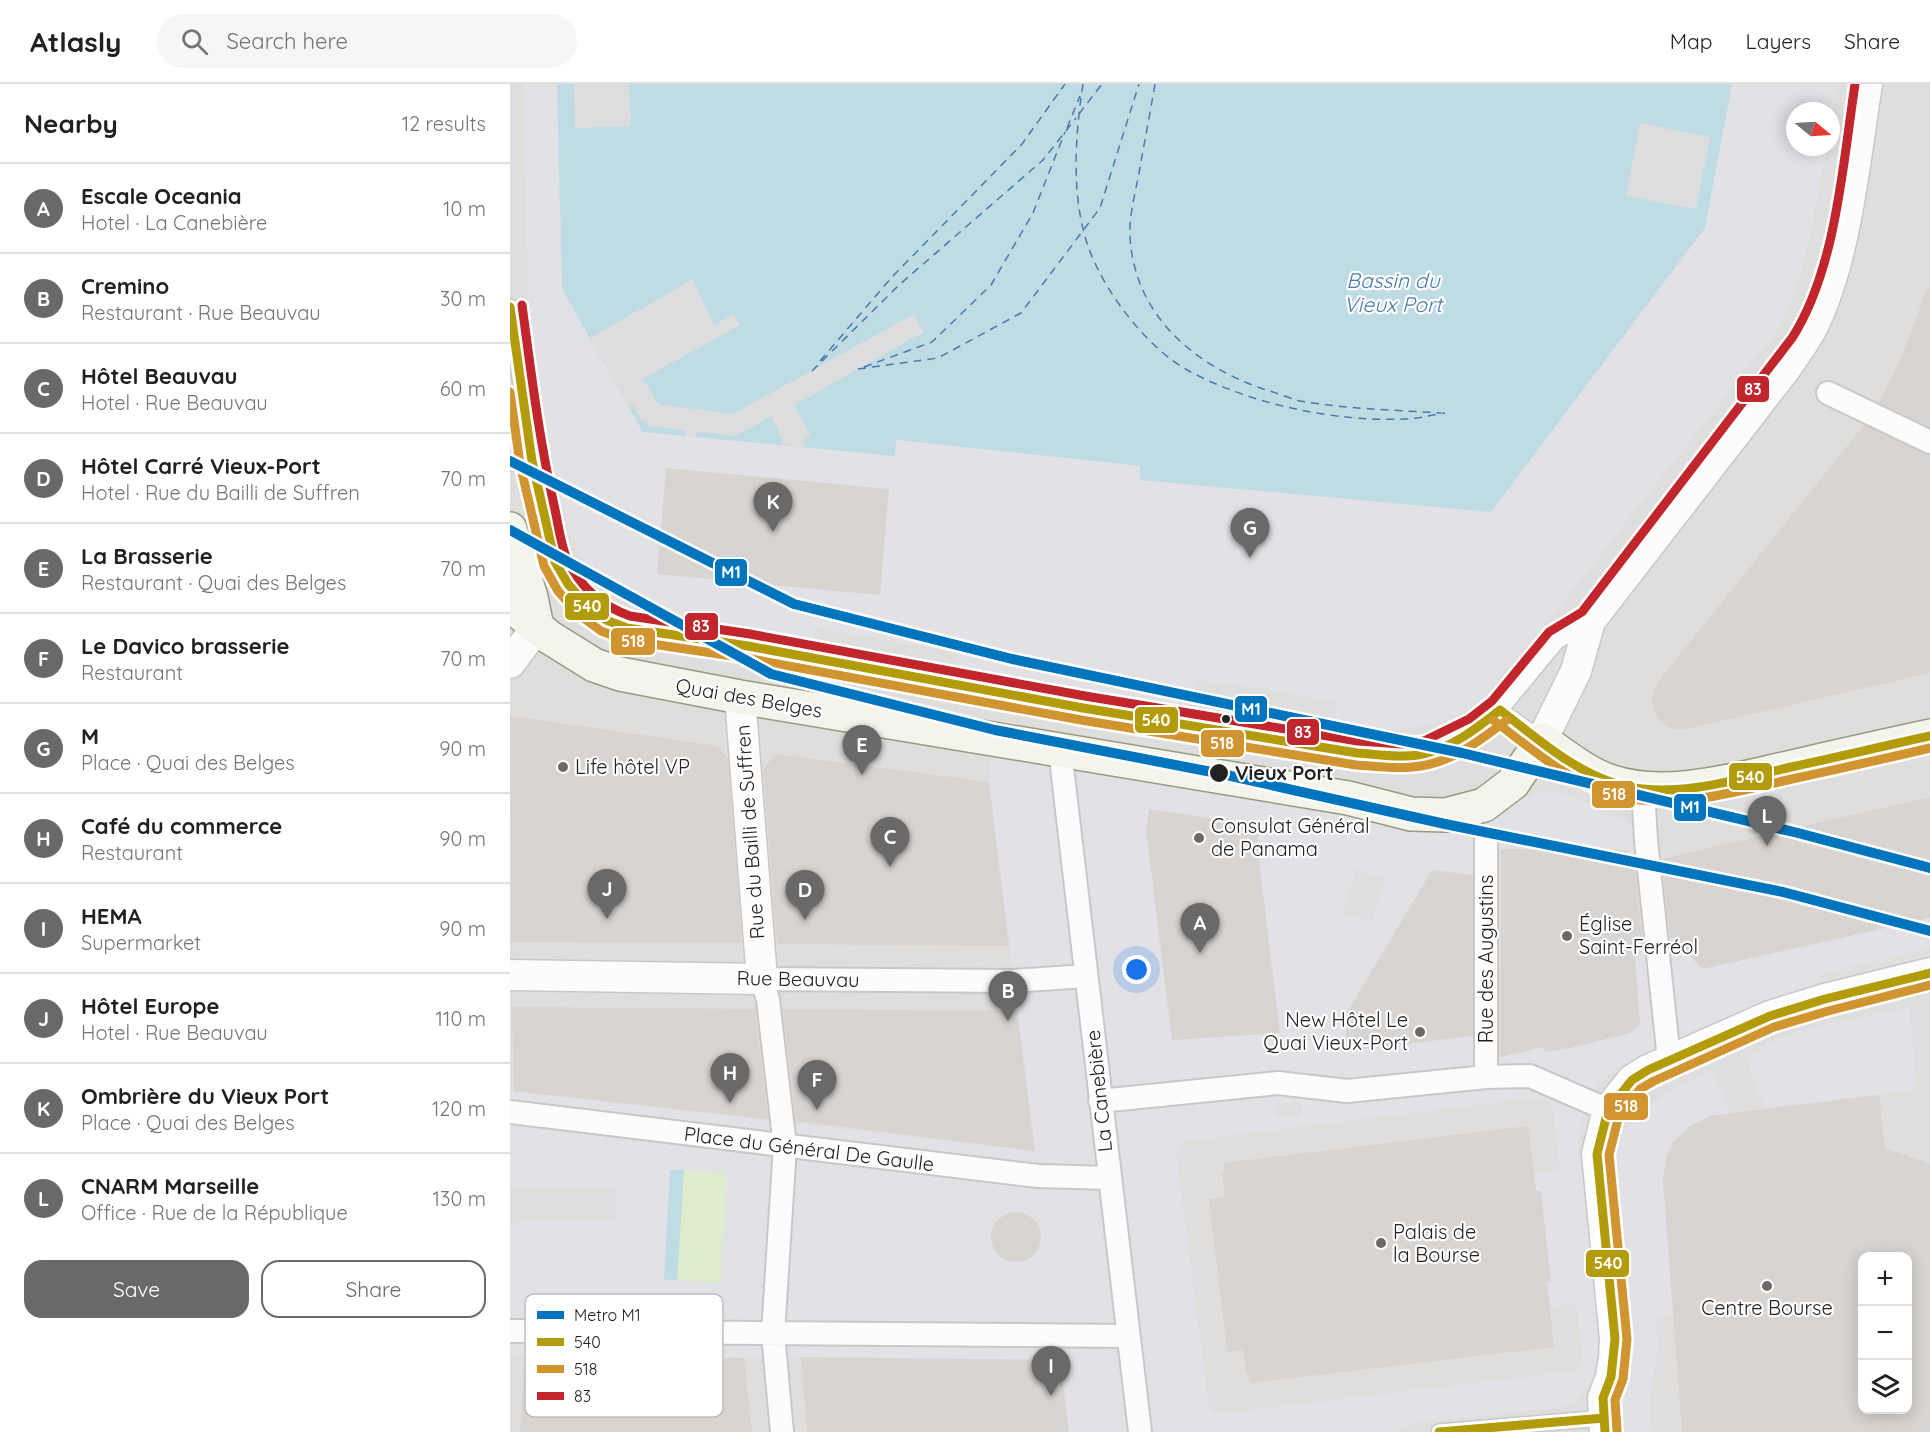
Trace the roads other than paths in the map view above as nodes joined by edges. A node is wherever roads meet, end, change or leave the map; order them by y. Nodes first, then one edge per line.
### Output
1 (1867, 84) edge
2 (510, 307) edge
3 (1828, 393) dead end
4 (1930, 442) edge
5 (532, 461) junction
6 (510, 463) edge
7 (510, 529) edge
8 (510, 600) edge
9 (1590, 621) junction
10 (537, 627) junction
11 (510, 663) edge
12 (740, 697) junction
13 (1500, 710) junction
14 (1930, 736) edge
15 (1542, 740) junction
16 (1060, 750) junction
17 (1643, 788) junction
18 (1486, 841) dead end
19 (1930, 973) edge
20 (510, 975) edge
21 (1086, 976) junction
22 (762, 979) junction
23 (1670, 1059) junction
24 (1486, 1077) junction
25 (1100, 1101) junction
26 (1612, 1104) junction
27 (510, 1112) edge
28 (785, 1146) junction
29 (1109, 1178) junction
30 (510, 1331) edge
31 (525, 1331) edge
32 (723, 1333) edge
33 (773, 1334) junction
34 (1128, 1336) junction
35 (1604, 1425) edge
36 (1467, 1430) edge
37 (782, 1432) edge
38 (1140, 1432) edge
39 (1439, 1432) edge

1 - 9 street
2 - 5 lane
3 - 4 street
5 - 6 lane
5 - 13 lane
7 - 10 main road
8 - 10 main road, Quai des Belges
9 - 13 lane
9 - 15 street
10 - 11 street
10 - 12 main road, Quai des Belges
12 - 16 main road, Quai des Belges
12 - 22 street, Rue du Bailli de Suffren
13 - 15 lane
14 - 17 main road
15 - 16 main road, Quai des Belges
15 - 17 main road
16 - 21 street, La Canebière
17 - 23 street
18 - 24 street, Rue des Augustins
19 - 23 street
20 - 22 street, Rue Beauvau
21 - 22 street, Rue Beauvau
21 - 25 street, La Canebière
22 - 28 street, Rue du Bailli de Suffren
23 - 26 street
24 - 25 street
24 - 26 street
25 - 29 street, La Canebière
26 - 35 street
27 - 28 street, Place du Général De Gaulle
28 - 29 street, Place du Général De Gaulle
28 - 33 street, Place du Général De Gaulle
29 - 34 street, La Canebière
30 - 31 street
32 - 33 street
33 - 34 street
33 - 37 street, Place du Général De Gaulle
34 - 38 street, La Canebière
35 - 36 lane
36 - 39 lane

